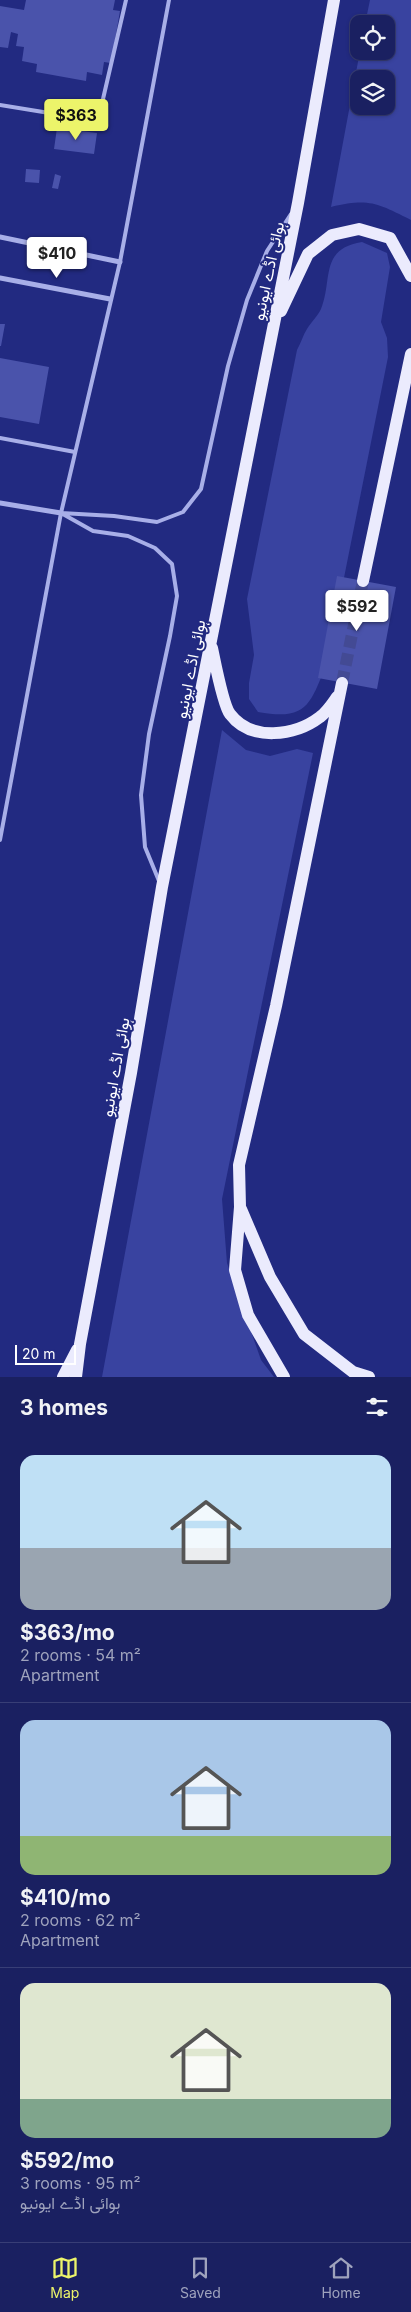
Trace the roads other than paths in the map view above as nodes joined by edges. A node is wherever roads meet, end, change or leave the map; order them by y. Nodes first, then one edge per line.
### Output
1 (126, 0) edge
2 (169, 0) edge
3 (334, 0) edge
4 (0, 105) edge
5 (298, 203) junction
6 (0, 237) edge
7 (120, 262) junction
8 (411, 276) edge
9 (0, 278) edge
10 (110, 299) junction
11 (272, 329) junction
12 (411, 354) edge
13 (0, 438) edge
14 (75, 452) junction
15 (0, 503) edge
16 (60, 513) junction
17 (363, 581) tunnel mouth
18 (211, 646) junction
19 (342, 683) tunnel mouth
20 (339, 696) junction
21 (0, 840) edge
22 (162, 887) junction
23 (240, 1206) junction
24 (80, 1344) junction
25 (63, 1377) edge
26 (76, 1377) edge
27 (284, 1377) edge
28 (369, 1377) edge

1 - 4 lane
2 - 7 lane
3 - 5 main road, ہوائی اڈے ایونیو
5 - 11 main road, ہوائی اڈے ایونیو
5 - 16 lane
6 - 7 street
7 - 10 lane
8 - 11 main road
9 - 10 street
10 - 14 lane
11 - 18 main road, ہوائی اڈے ایونیو
12 - 17 main road
13 - 14 lane
14 - 16 lane
15 - 16 street
16 - 21 lane
16 - 22 lane
18 - 20 main road
18 - 22 main road, ہوائی اڈے ایونیو
19 - 20 main road
20 - 23 main road
22 - 24 main road, ہوائی اڈے ایونیو
23 - 27 main road
23 - 28 main road
24 - 25 main road, ہوائی اڈے ایونیو
24 - 26 main road, ہوائی اڈے ایونیو

